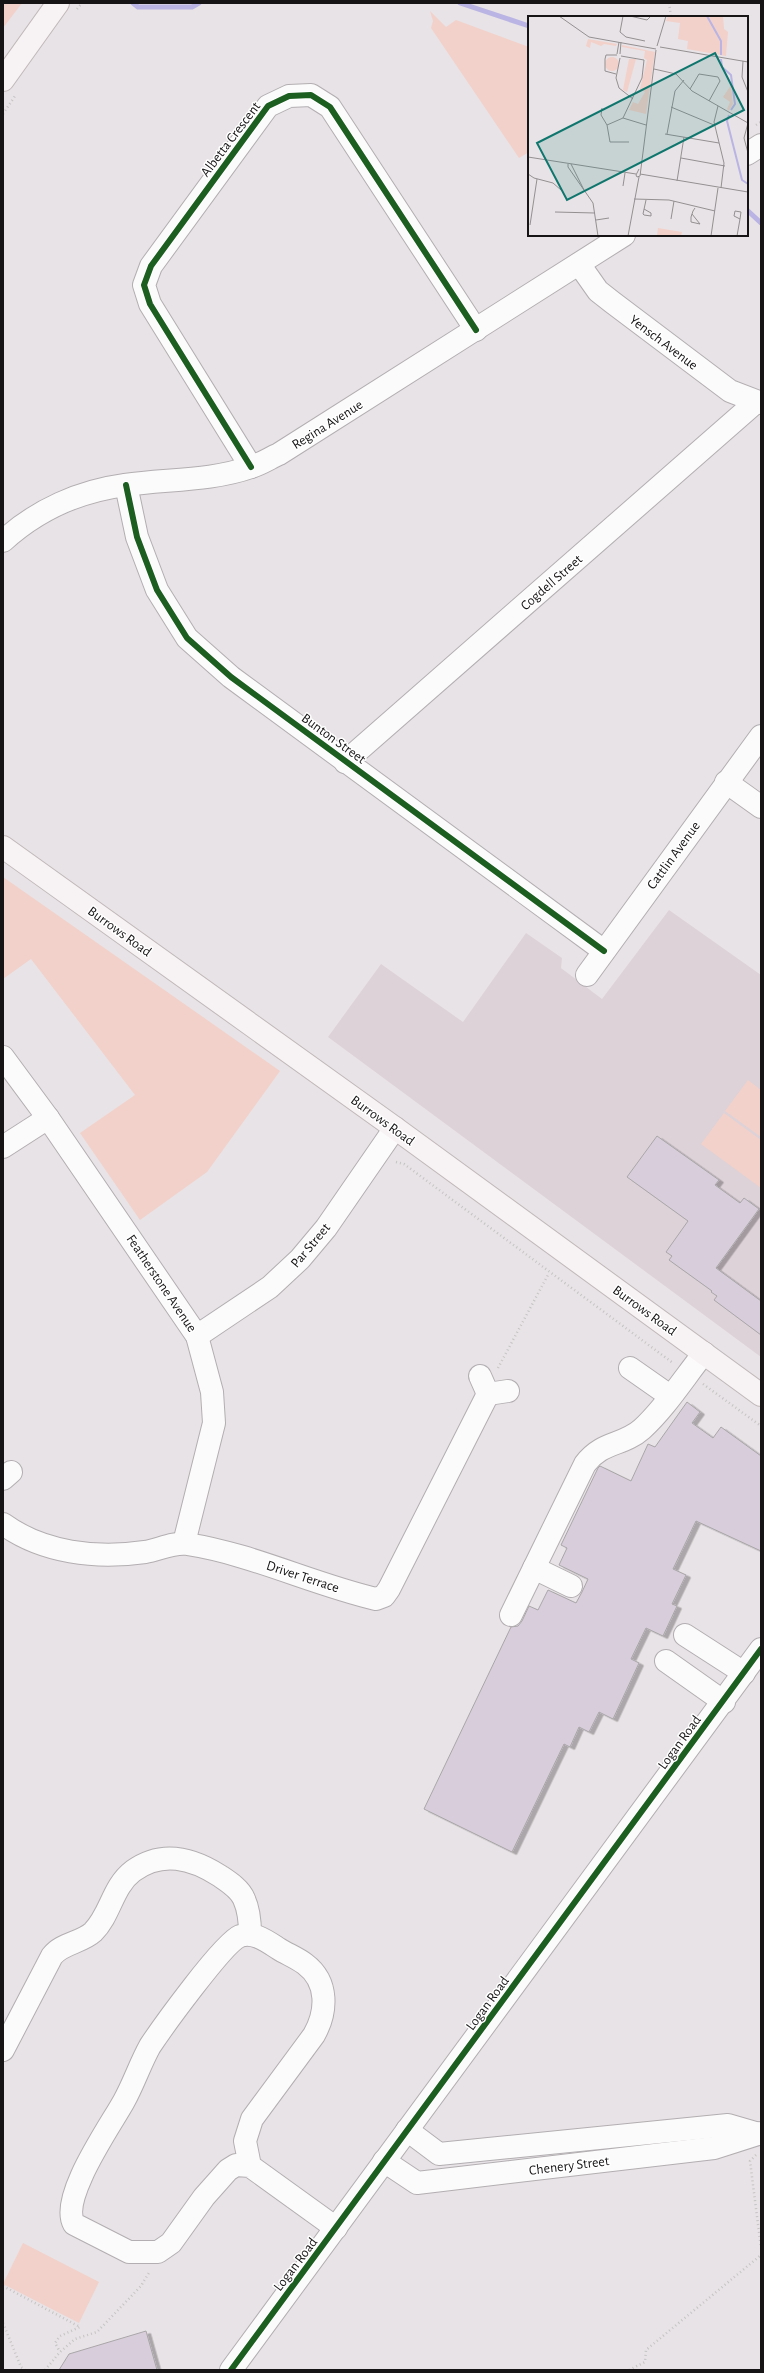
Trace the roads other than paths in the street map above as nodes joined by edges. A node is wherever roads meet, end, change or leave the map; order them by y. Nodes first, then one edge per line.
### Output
1 (58, 3) edge
2 (3, 80) edge
3 (761, 145) edge
4 (748, 153) edge
5 (622, 236) edge
6 (579, 264) junction
7 (476, 330) junction
8 (759, 402) edge
9 (252, 467) junction
10 (126, 485) junction
11 (3, 541) edge
12 (761, 736) edge
13 (345, 762) junction
14 (726, 782) junction
15 (761, 807) edge
16 (3, 847) edge
17 (604, 951) junction
18 (587, 976) dead end
19 (3, 1057) edge
20 (48, 1118) junction
21 (395, 1128) junction
22 (3, 1148) edge
23 (198, 1336) junction
24 (704, 1352) junction
25 (630, 1368) dead end
26 (493, 1389) road end
27 (761, 1395) edge
28 (670, 1396) junction
29 (3, 1524) edge
30 (184, 1543) junction
31 (534, 1568) junction
32 (571, 1586) dead end
33 (511, 1615) dead end
34 (685, 1635) dead end
35 (761, 1649) edge
36 (666, 1660) dead end
37 (744, 1673) junction
38 (724, 1702) junction
39 (250, 1934) junction
40 (3, 2050) edge
41 (407, 2130) junction
42 (760, 2133) edge
43 (384, 2161) junction
44 (250, 2166) junction
45 (336, 2228) junction
46 (231, 2370) edge

1 - 2 main road
3 - 4 street
5 - 6 street, Regina Avenue
6 - 7 street, Regina Avenue
6 - 8 street, Yensch Avenue
7 - 9 street, Regina Avenue
7 - 9 street, Albetta Crescent
8 - 13 street, Cogdell Street
9 - 10 street, Regina Avenue
10 - 11 street, Regina Avenue
10 - 13 street, Bunton Street
12 - 14 street, Cattlin Avenue
13 - 17 street, Bunton Street
14 - 15 street
14 - 17 street, Cattlin Avenue
16 - 21 main road, Burrows Road
17 - 18 street, Cattlin Avenue
19 - 20 street, Featherstone Avenue
20 - 22 street
20 - 23 street, Featherstone Avenue
21 - 23 street, Par Street
21 - 24 main road, Burrows Road
23 - 30 street, Featherstone Avenue
24 - 27 main road, Burrows Road
24 - 28 street
25 - 28 street
26 - 30 street, Driver Terrace
28 - 31 street
29 - 30 street, Driver Terrace
31 - 32 street
31 - 33 street
34 - 37 street
35 - 37 street, Logan Road
36 - 38 street
37 - 38 street, Logan Road
38 - 41 street, Logan Road
39 - 40 street
39 - 44 street
39 - 44 street
41 - 42 street, Chenery Street
41 - 43 street, Logan Road
42 - 43 street, Chenery Street
43 - 45 street, Logan Road
44 - 45 street
45 - 46 street, Logan Road

